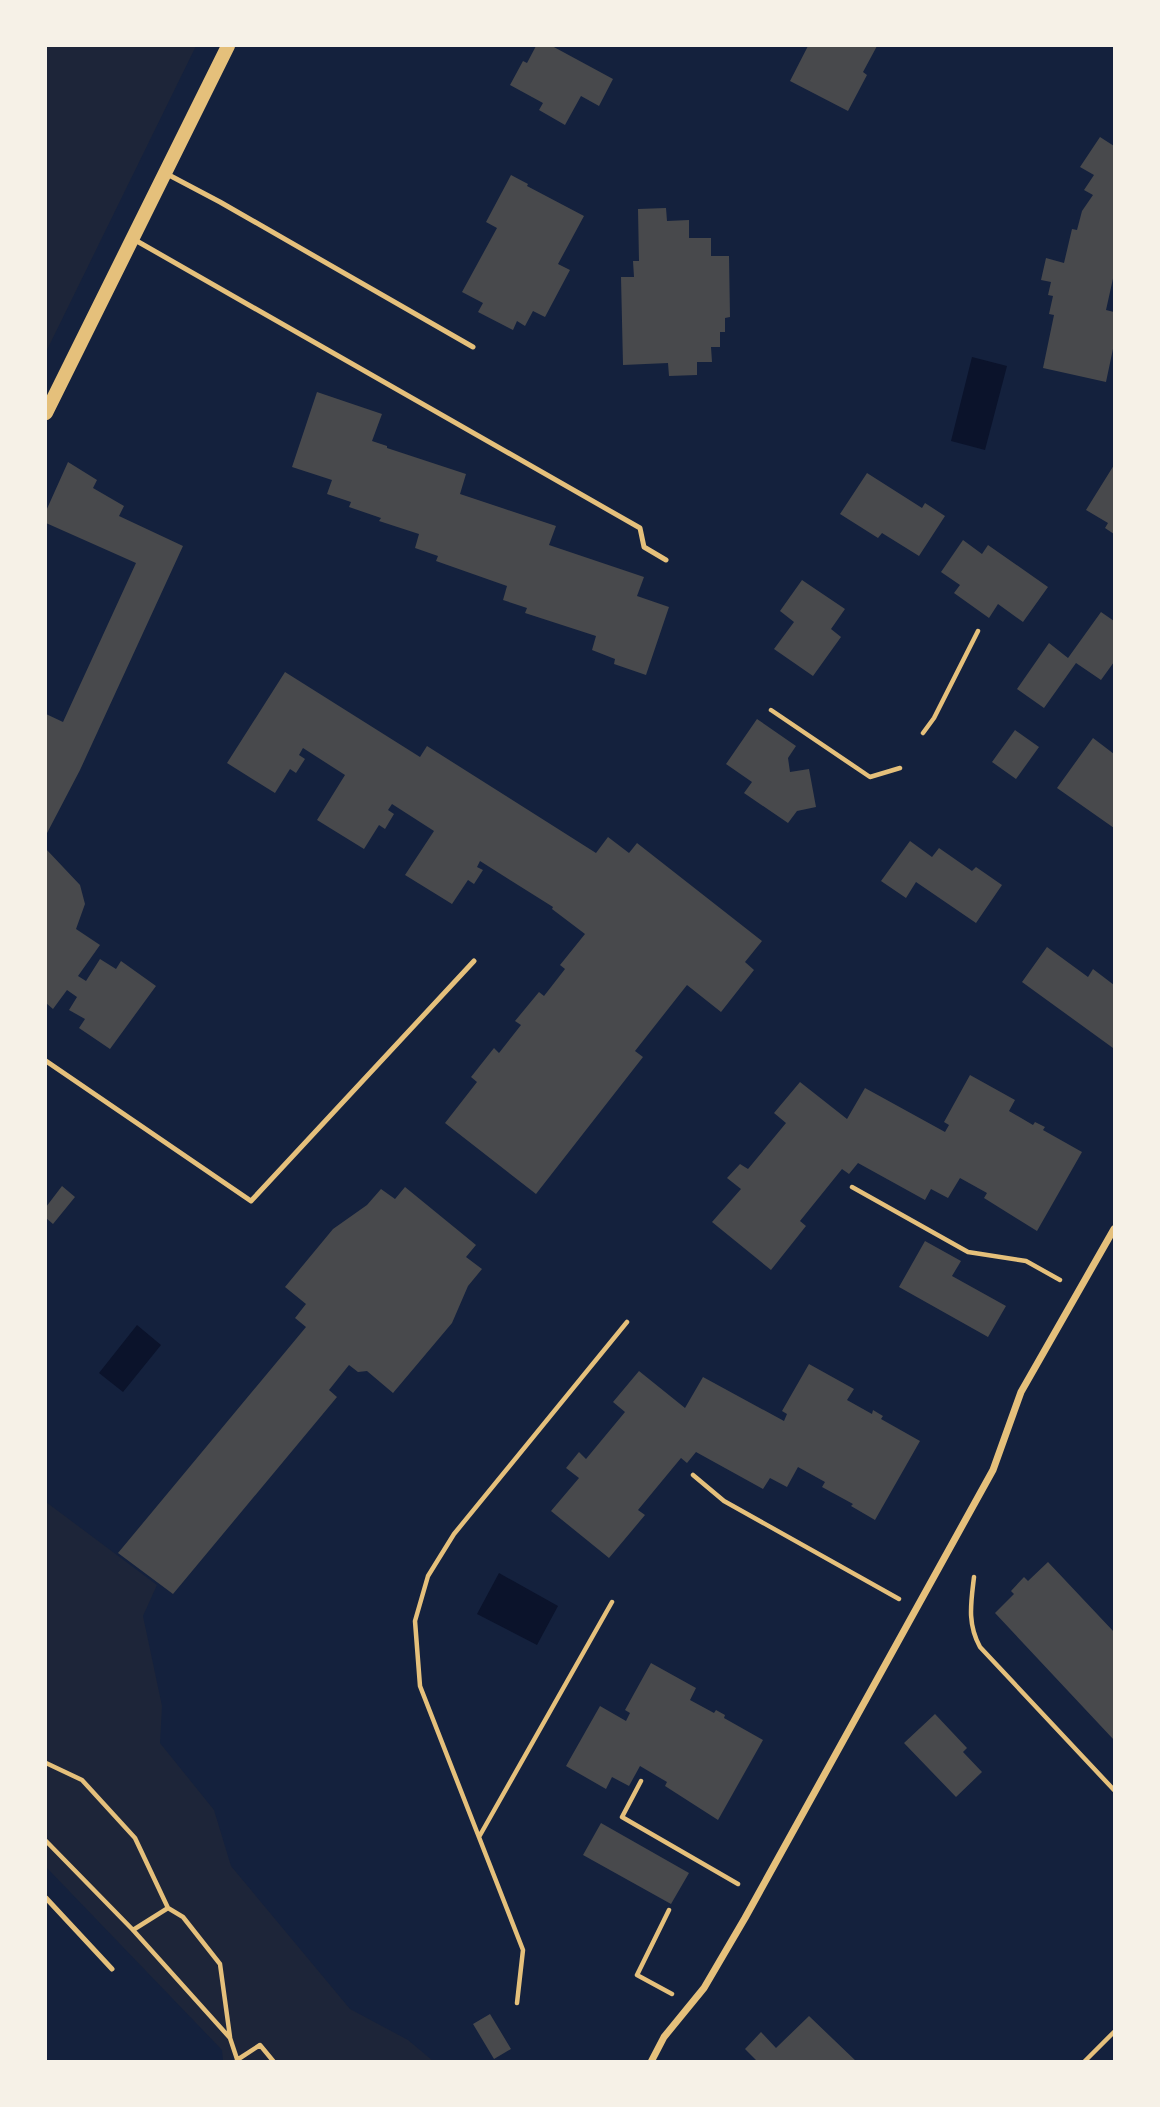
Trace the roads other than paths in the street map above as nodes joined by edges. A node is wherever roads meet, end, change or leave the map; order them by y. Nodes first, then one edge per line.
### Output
1 (228, 46) edge
2 (164, 173) junction
3 (132, 238) junction
4 (473, 347) dead end
5 (46, 413) edge
6 (666, 560) dead end
7 (474, 961) dead end
8 (46, 1061) edge
9 (1115, 1229) edge
10 (46, 1898) edge
11 (112, 1969) dead end
12 (651, 2062) edge

1 - 2 main road
2 - 3 main road
2 - 4 lane
3 - 5 main road
3 - 6 lane
7 - 8 lane
9 - 12 street
10 - 11 lane

